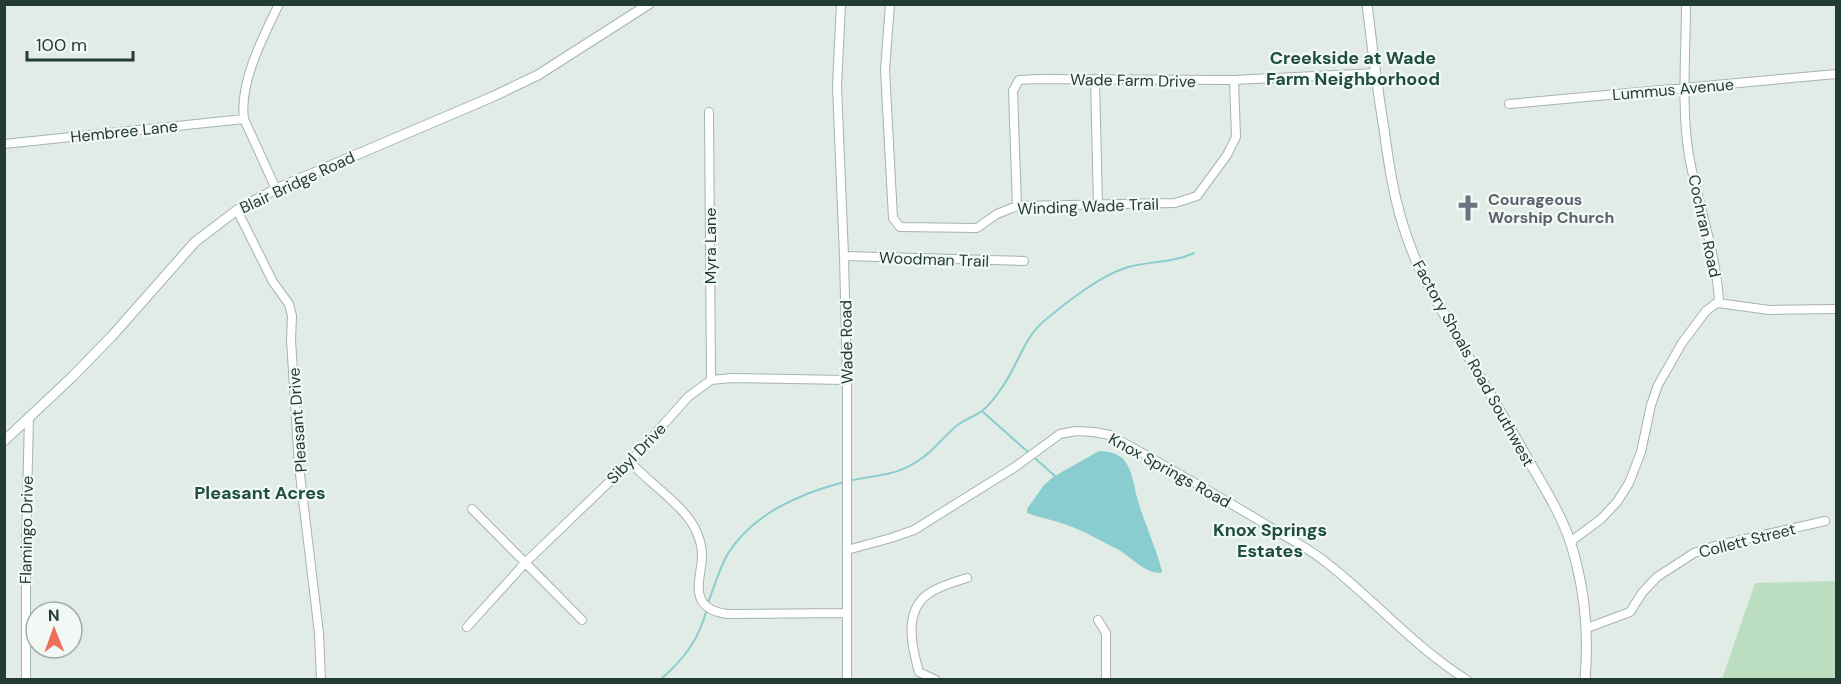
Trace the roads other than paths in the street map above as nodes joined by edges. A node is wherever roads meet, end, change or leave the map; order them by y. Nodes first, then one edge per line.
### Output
1 (279, 4) edge
2 (649, 4) edge
3 (841, 4) edge
4 (890, 4) edge
5 (1367, 4) edge
6 (1686, 4) edge
7 (1376, 73) junction
8 (1836, 74) edge
9 (1095, 80) junction
10 (1234, 81) junction
11 (1685, 88) junction
12 (1509, 104) dead end
13 (709, 112) dead end
14 (244, 119) junction
15 (4, 144) edge
16 (276, 189) junction
17 (1098, 205) junction
18 (1017, 206) junction
19 (237, 210) junction
20 (844, 256) junction
21 (1024, 261) dead end
22 (1718, 303) junction
23 (1836, 309) edge
24 (711, 380) junction
25 (847, 380) junction
26 (29, 417) junction
27 (4, 441) edge
28 (630, 462) junction
29 (472, 509) dead end
30 (1825, 521) dead end
31 (1570, 542) junction
32 (847, 550) junction
33 (526, 562) junction
34 (967, 578) dead end
35 (847, 614) junction
36 (582, 620) dead end
37 (1098, 620) dead end
38 (467, 627) dead end
39 (1587, 628) junction
40 (26, 680) edge
41 (321, 680) edge
42 (847, 680) edge
43 (936, 680) edge
44 (1106, 680) edge
45 (1467, 680) edge
46 (1585, 680) edge

1 - 14 street
2 - 16 street, Blair Bridge Road
3 - 20 street, Wade Road
4 - 18 street, Winding Wade Trail
5 - 7 street, Factory Shoals Road Southwest
6 - 11 street, Cochran Road
7 - 10 street, Wade Farm Drive
7 - 31 street, Factory Shoals Road Southwest
8 - 11 street, Lummus Avenue
9 - 10 street, Wade Farm Drive
9 - 17 street
9 - 18 street, Wade Farm Drive
10 - 17 street, Winding Wade Trail
11 - 12 street, Lummus Avenue
11 - 22 street, Cochran Road
13 - 24 street, Myra Lane
14 - 15 street, Hembree Lane
14 - 16 street
16 - 19 street, Blair Bridge Road
17 - 18 street, Winding Wade Trail
19 - 26 street, Blair Bridge Road
19 - 41 street, Pleasant Drive
20 - 21 street, Woodman Trail
20 - 25 street, Wade Road
22 - 23 street
22 - 31 street
24 - 25 street
24 - 28 street, Sibyl Drive
25 - 32 street, Wade Road
26 - 27 street, Blair Bridge Road
26 - 40 street, Flamingo Drive
28 - 33 street, Sibyl Drive
28 - 35 street
29 - 33 street
30 - 39 street, Collett Street
31 - 39 street, Factory Shoals Road Southwest
32 - 35 street, Wade Road
32 - 45 street, Knox Springs Road
33 - 36 street
33 - 38 street, Sibyl Drive
34 - 43 street
35 - 42 street, Wade Road
37 - 44 street
39 - 46 street, Factory Shoals Road Southwest

